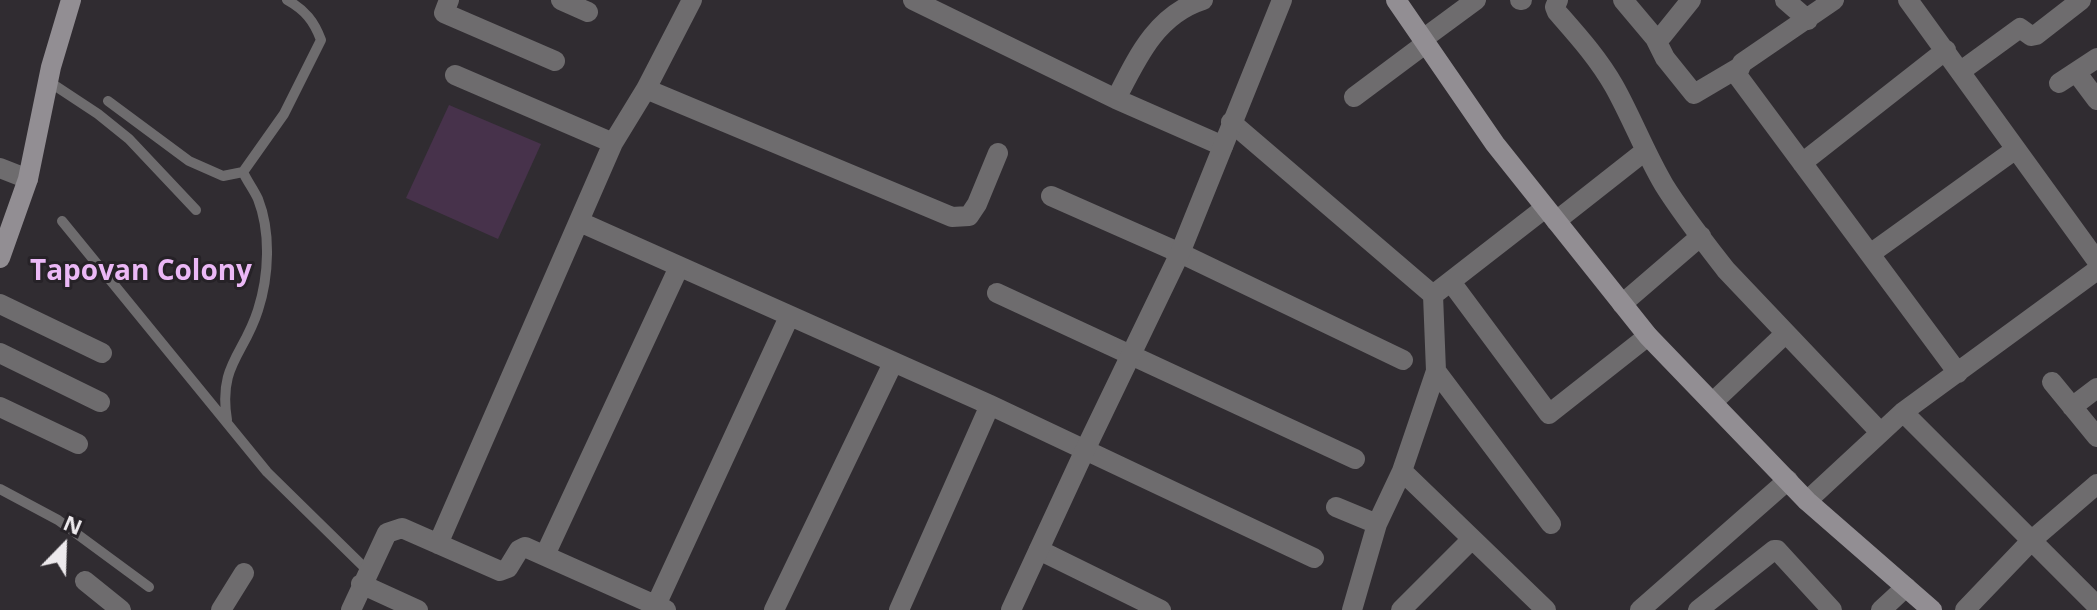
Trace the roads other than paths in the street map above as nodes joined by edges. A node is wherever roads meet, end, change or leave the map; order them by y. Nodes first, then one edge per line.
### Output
1 (71, 0) edge
2 (287, 0) edge
3 (449, 0) edge
4 (561, 0) edge
5 (692, 0) edge
6 (913, 0) edge
7 (1282, 0) edge
8 (1396, 0) edge
9 (1476, 0) edge
10 (1558, 0) edge
11 (1623, 0) edge
12 (1691, 0) edge
13 (1785, 0) edge
14 (1834, 0) edge
15 (1908, 0) edge
16 (2081, 0) edge
17 (1190, 2) edge
18 (588, 12) dead end
19 (1808, 20) junction
20 (1655, 38) junction
21 (1424, 41) junction
22 (1946, 50) junction
23 (2097, 58) edge
24 (555, 61) dead end
25 (1738, 68) junction
26 (1961, 71) junction
27 (455, 75) dead end
28 (48, 81) junction
29 (646, 89) junction
30 (1354, 97) dead end
31 (1116, 99) junction
32 (2097, 100) edge
33 (108, 101) dead end
34 (1231, 122) junction
35 (613, 143) junction
36 (1223, 146) junction
37 (2016, 149) junction
38 (1645, 151) junction
39 (998, 153) dead end
40 (1802, 163) junction
41 (0, 168) edge
42 (243, 172) junction
43 (28, 179) junction
44 (1051, 196) dead end
45 (196, 210) dead end
46 (1550, 214) junction
47 (62, 221) dead end
48 (580, 222) junction
49 (1701, 236) junction
50 (1180, 253) junction
51 (1870, 254) junction
52 (0, 258) edge
53 (2097, 261) edge
54 (679, 267) junction
55 (2097, 270) edge
56 (1451, 282) junction
57 (997, 293) dead end
58 (1433, 295) junction
59 (0, 304) edge
60 (1622, 304) junction
61 (789, 317) junction
62 (1786, 333) junction
63 (1648, 336) junction
64 (0, 353) edge
65 (102, 353) dead end
66 (1133, 354) junction
67 (1403, 360) dead end
68 (893, 363) junction
69 (1436, 371) junction
70 (1958, 373) junction
71 (2052, 382) dead end
72 (2097, 388) edge
73 (100, 402) dead end
74 (1713, 402) junction
75 (990, 405) junction
76 (0, 407) edge
77 (2072, 407) junction
78 (1903, 412) junction
79 (228, 424) junction
80 (1880, 432) junction
81 (2097, 437) edge
82 (78, 444) dead end
83 (1085, 450) junction
84 (1355, 459) dead end
85 (1402, 471) junction
86 (1788, 480) junction
87 (2097, 484) edge
88 (0, 489) edge
89 (1807, 501) junction
90 (1336, 507) dead end
91 (1377, 524) junction
92 (1551, 524) dead end
93 (1472, 539) junction
94 (2032, 540) junction
95 (438, 544) junction
96 (1039, 550) junction
97 (545, 555) junction
98 (1314, 558) dead end
99 (244, 573) dead end
100 (365, 578) junction
101 (85, 581) dead end
102 (149, 587) dead end
103 (1906, 587) junction
104 (1535, 606) edge
105 (2097, 606) edge
106 (661, 608) edge
107 (121, 610) edge
108 (221, 610) edge
109 (351, 610) edge
110 (418, 610) edge
111 (774, 610) edge
112 (899, 610) edge
113 (1011, 610) edge
114 (1161, 610) edge
115 (1352, 610) edge
116 (1401, 610) edge
117 (1640, 610) edge
118 (1698, 610) edge
119 (1832, 610) edge
120 (1881, 610) edge
121 (1932, 610) edge
122 (1965, 610) edge

1 - 28 main road
2 - 42 lane
3 - 24 street
4 - 18 street
5 - 29 street
6 - 31 street
7 - 34 street
8 - 21 main road
9 - 21 street
10 - 38 street
11 - 20 street
12 - 20 street
13 - 19 street
14 - 19 street
15 - 22 street
16 - 26 street
17 - 31 street
19 - 25 street
20 - 25 street
21 - 30 street
21 - 46 main road
22 - 26 street
22 - 40 street
23 - 32 street
25 - 40 street
26 - 37 street
27 - 35 street
28 - 43 main road
28 - 45 lane
29 - 35 street
29 - 39 street
31 - 36 street
33 - 42 lane
34 - 36 street
34 - 58 street
35 - 48 street
36 - 50 street
37 - 51 street
37 - 53 street
38 - 46 street
38 - 49 street
40 - 51 street
41 - 43 street
42 - 79 lane
43 - 52 main road
44 - 50 street
46 - 56 street
46 - 60 main road
47 - 79 lane
48 - 54 street
48 - 95 street
49 - 60 street
49 - 62 street
50 - 66 street
50 - 67 street
51 - 70 street
54 - 61 street
54 - 97 street
55 - 70 street
56 - 58 street
56 - 63 street
57 - 66 street
58 - 69 street
59 - 65 street
60 - 63 main road
61 - 68 street
61 - 106 street
62 - 74 street
62 - 80 street
63 - 74 main road
64 - 73 street
66 - 83 street
66 - 84 street
68 - 75 street
68 - 111 street
69 - 85 street
69 - 92 street
70 - 78 street
71 - 77 street
72 - 77 street
74 - 86 main road
75 - 83 street
75 - 112 street
76 - 82 street
77 - 81 street
78 - 80 street
78 - 94 street
79 - 100 lane
80 - 89 street
83 - 96 street
83 - 98 street
85 - 91 street
85 - 93 street
86 - 89 main road
86 - 117 street
87 - 94 street
88 - 102 lane
89 - 103 main road
90 - 91 street
91 - 115 street
93 - 104 street
93 - 116 street
94 - 105 street
94 - 122 street
95 - 97 street
95 - 100 street
96 - 113 street
96 - 114 street
97 - 106 street
99 - 108 street
100 - 109 street
100 - 110 street
101 - 107 street
103 - 120 street
103 - 121 main road
118 - 119 street

